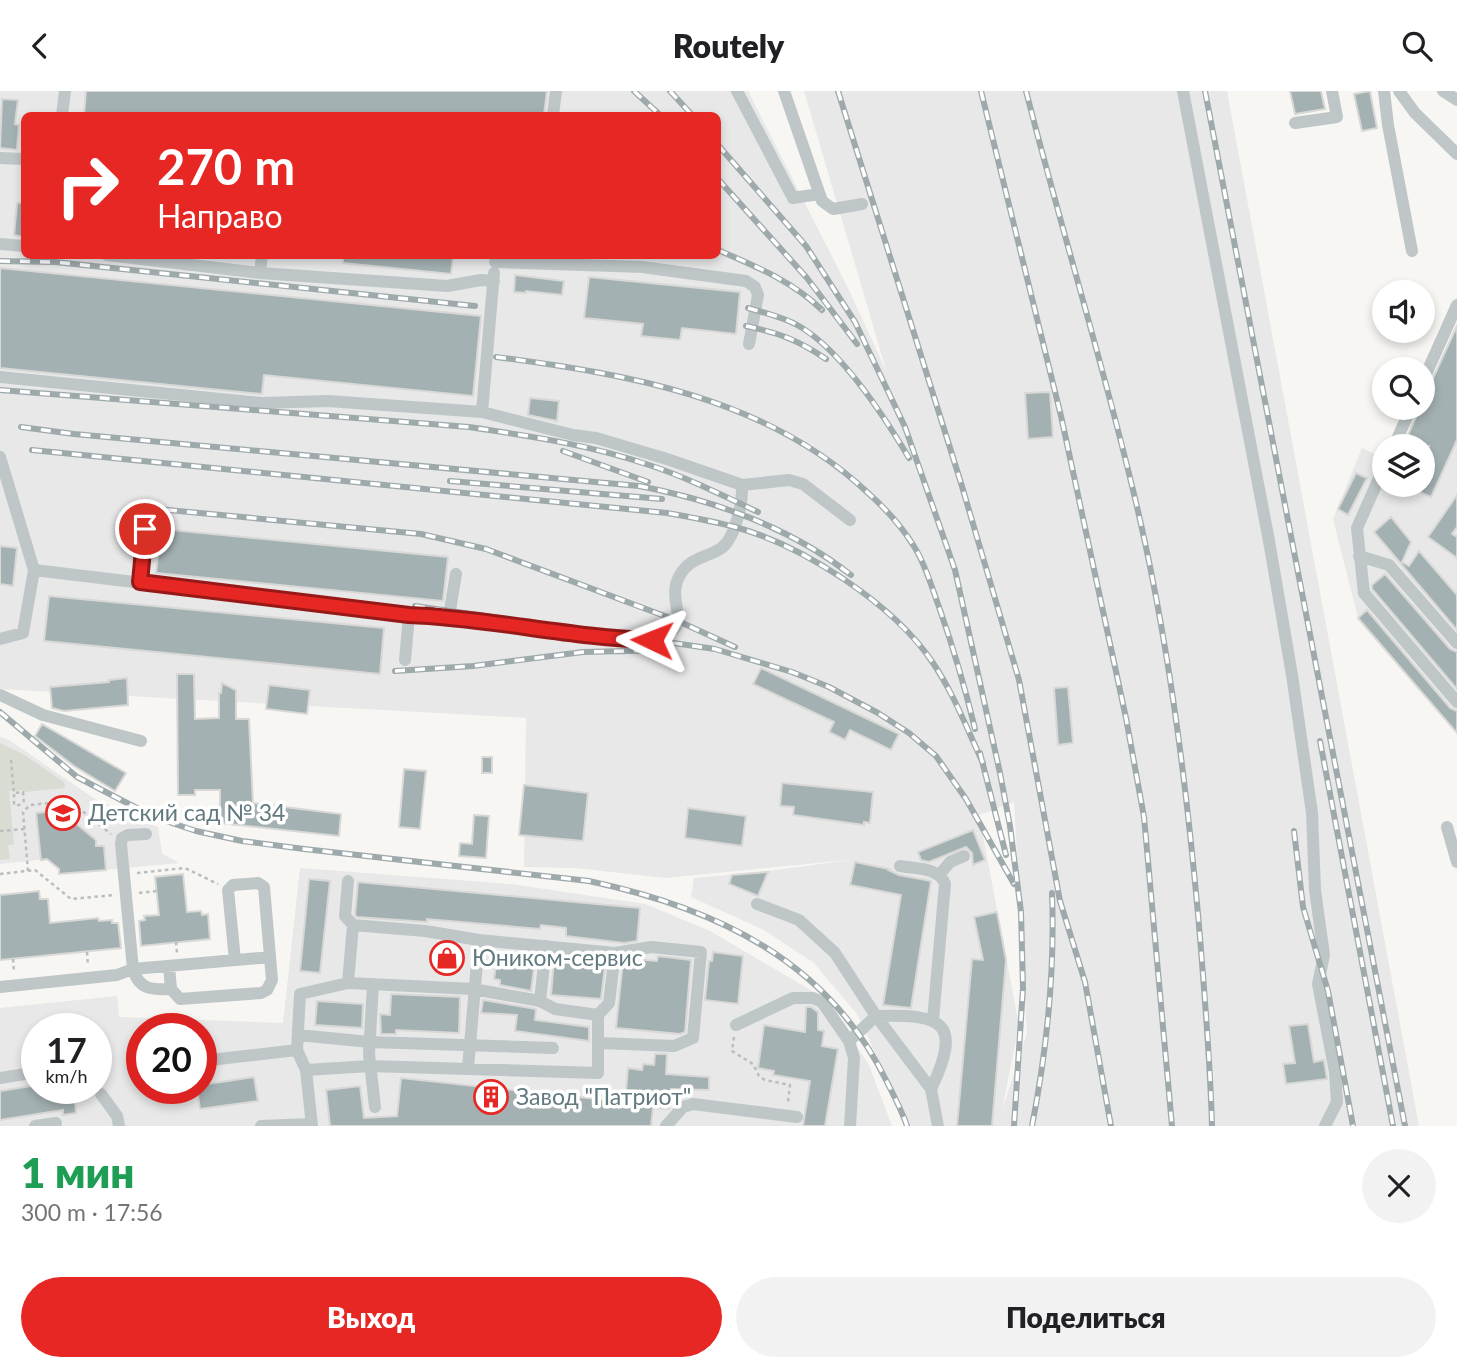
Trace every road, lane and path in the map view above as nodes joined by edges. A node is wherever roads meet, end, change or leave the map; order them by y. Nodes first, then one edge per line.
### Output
1 (65, 91) edge
2 (556, 91) edge
3 (737, 91) edge
4 (784, 91) edge
5 (1183, 91) edge
6 (1332, 91) edge
7 (1384, 91) edge
8 (1399, 91) edge
9 (1443, 91) edge
10 (1457, 100) edge
11 (62, 112) edge
12 (553, 112) edge
13 (1296, 123) dead end
14 (1457, 154) edge
15 (0, 157) edge
16 (21, 159) edge
17 (818, 194) junction
18 (862, 204) dead end
19 (0, 244) edge
20 (21, 246) edge
21 (1412, 251) dead end
22 (141, 259) edge
23 (262, 259) edge
24 (496, 259) edge
25 (260, 273) junction
26 (494, 281) junction
27 (1457, 305) edge
28 (749, 344) dead end
29 (1434, 357) edge
30 (0, 377) edge
31 (482, 412) junction
32 (0, 457) edge
33 (742, 485) junction
34 (1372, 494) edge
35 (850, 520) dead end
36 (145, 529) dead end
37 (1359, 556) junction
38 (34, 570) junction
39 (457, 574) dead end
40 (140, 582) junction
41 (409, 615) junction
42 (449, 616) junction
43 (0, 639) edge
44 (1457, 643) edge
45 (405, 660) dead end
46 (0, 695) edge
47 (1457, 702) edge
48 (141, 741) dead end
49 (11, 760) dead end
50 (14, 793) junction
51 (24, 806) junction
52 (1447, 827) dead end
53 (24, 829) junction
54 (0, 831) edge
55 (146, 834) dead end
56 (121, 844) junction
57 (964, 856) dead end
58 (1457, 862) edge
59 (900, 866) dead end
60 (28, 871) junction
61 (0, 874) edge
62 (124, 874) junction
63 (940, 874) junction
64 (348, 881) dead end
65 (157, 891) dead end
66 (228, 891) junction
67 (126, 894) junction
68 (757, 904) dead end
69 (353, 925) junction
70 (479, 940) junction
71 (176, 942) dead end
72 (546, 946) junction
73 (87, 952) dead end
74 (615, 953) junction
75 (270, 957) junction
76 (13, 959) dead end
77 (235, 960) junction
78 (173, 961) junction
79 (89, 969) dead end
80 (133, 969) junction
81 (15, 977) dead end
82 (348, 983) junction
83 (373, 984) junction
84 (0, 987) edge
85 (171, 989) junction
86 (473, 989) junction
87 (540, 1001) junction
88 (598, 1014) junction
89 (876, 1016) junction
90 (933, 1020) junction
91 (736, 1025) joint
92 (298, 1035) junction
93 (849, 1041) junction
94 (370, 1042) junction
95 (600, 1043) junction
96 (469, 1044) junction
97 (552, 1048) dead end
98 (298, 1050) junction
99 (217, 1059) edge
100 (370, 1066) junction
101 (468, 1068) junction
102 (306, 1070) junction
103 (21, 1075) edge
104 (0, 1078) edge
105 (932, 1089) junction
106 (108, 1104) edge
107 (375, 1107) dead end
108 (792, 1117) joint
109 (55, 1123) dead end
110 (312, 1125) edge
111 (35, 1126) edge
112 (119, 1126) edge
113 (265, 1126) edge
114 (666, 1126) edge
115 (850, 1126) edge
116 (938, 1126) edge
117 (1325, 1126) edge

1 - 11 street
2 - 12 street
3 - 17 street
4 - 17 street
5 - 117 street
6 - 13 street
7 - 21 street
8 - 14 street
9 - 10 street
15 - 16 street
17 - 18 street
19 - 20 street
22 - 25 street
23 - 25 street
24 - 26 street
24 - 28 street
25 - 26 street
26 - 31 street
27 - 29 street
30 - 31 street
31 - 33 street
32 - 38 street
33 - 35 street
33 - 42 street
34 - 37 street
36 - 40 street
37 - 44 street
37 - 47 street
38 - 40 street
38 - 43 street
39 - 42 street
40 - 41 street
41 - 42 street
41 - 45 street
46 - 48 street
49 - 50 path
50 - 51 path
50 - 51 path
51 - 53 path
51 - 56 path
52 - 58 street
53 - 54 path
53 - 60 path
55 - 56 street
56 - 62 street
57 - 63 street
59 - 63 street
60 - 61 path
60 - 67 path
62 - 66 path
62 - 67 street
63 - 90 street
64 - 69 street
65 - 67 path
66 - 75 street
66 - 77 street
67 - 80 street
68 - 89 street
69 - 70 street
69 - 82 street
70 - 72 street
70 - 86 street
71 - 78 path
72 - 74 street
72 - 87 street
73 - 79 path
74 - 88 street
74 - 95 street
75 - 77 street
75 - 85 street
76 - 81 path
77 - 78 street
78 - 80 street
78 - 85 street
80 - 84 street
80 - 85 street
82 - 83 street
82 - 92 street
83 - 86 street
83 - 94 street
86 - 87 street
86 - 96 street
87 - 88 street
88 - 95 street
89 - 90 street
89 - 93 street
89 - 105 street
90 - 105 street
91 - 93 street
91 - 108 path
92 - 94 street
92 - 98 street
93 - 115 street
94 - 96 street
94 - 100 street
95 - 101 street
96 - 97 street
96 - 101 street
98 - 99 street
98 - 102 street
100 - 101 street
100 - 102 street
100 - 107 street
102 - 110 street
103 - 104 street
105 - 116 street
106 - 112 street
108 - 114 street
109 - 111 street
110 - 113 street

